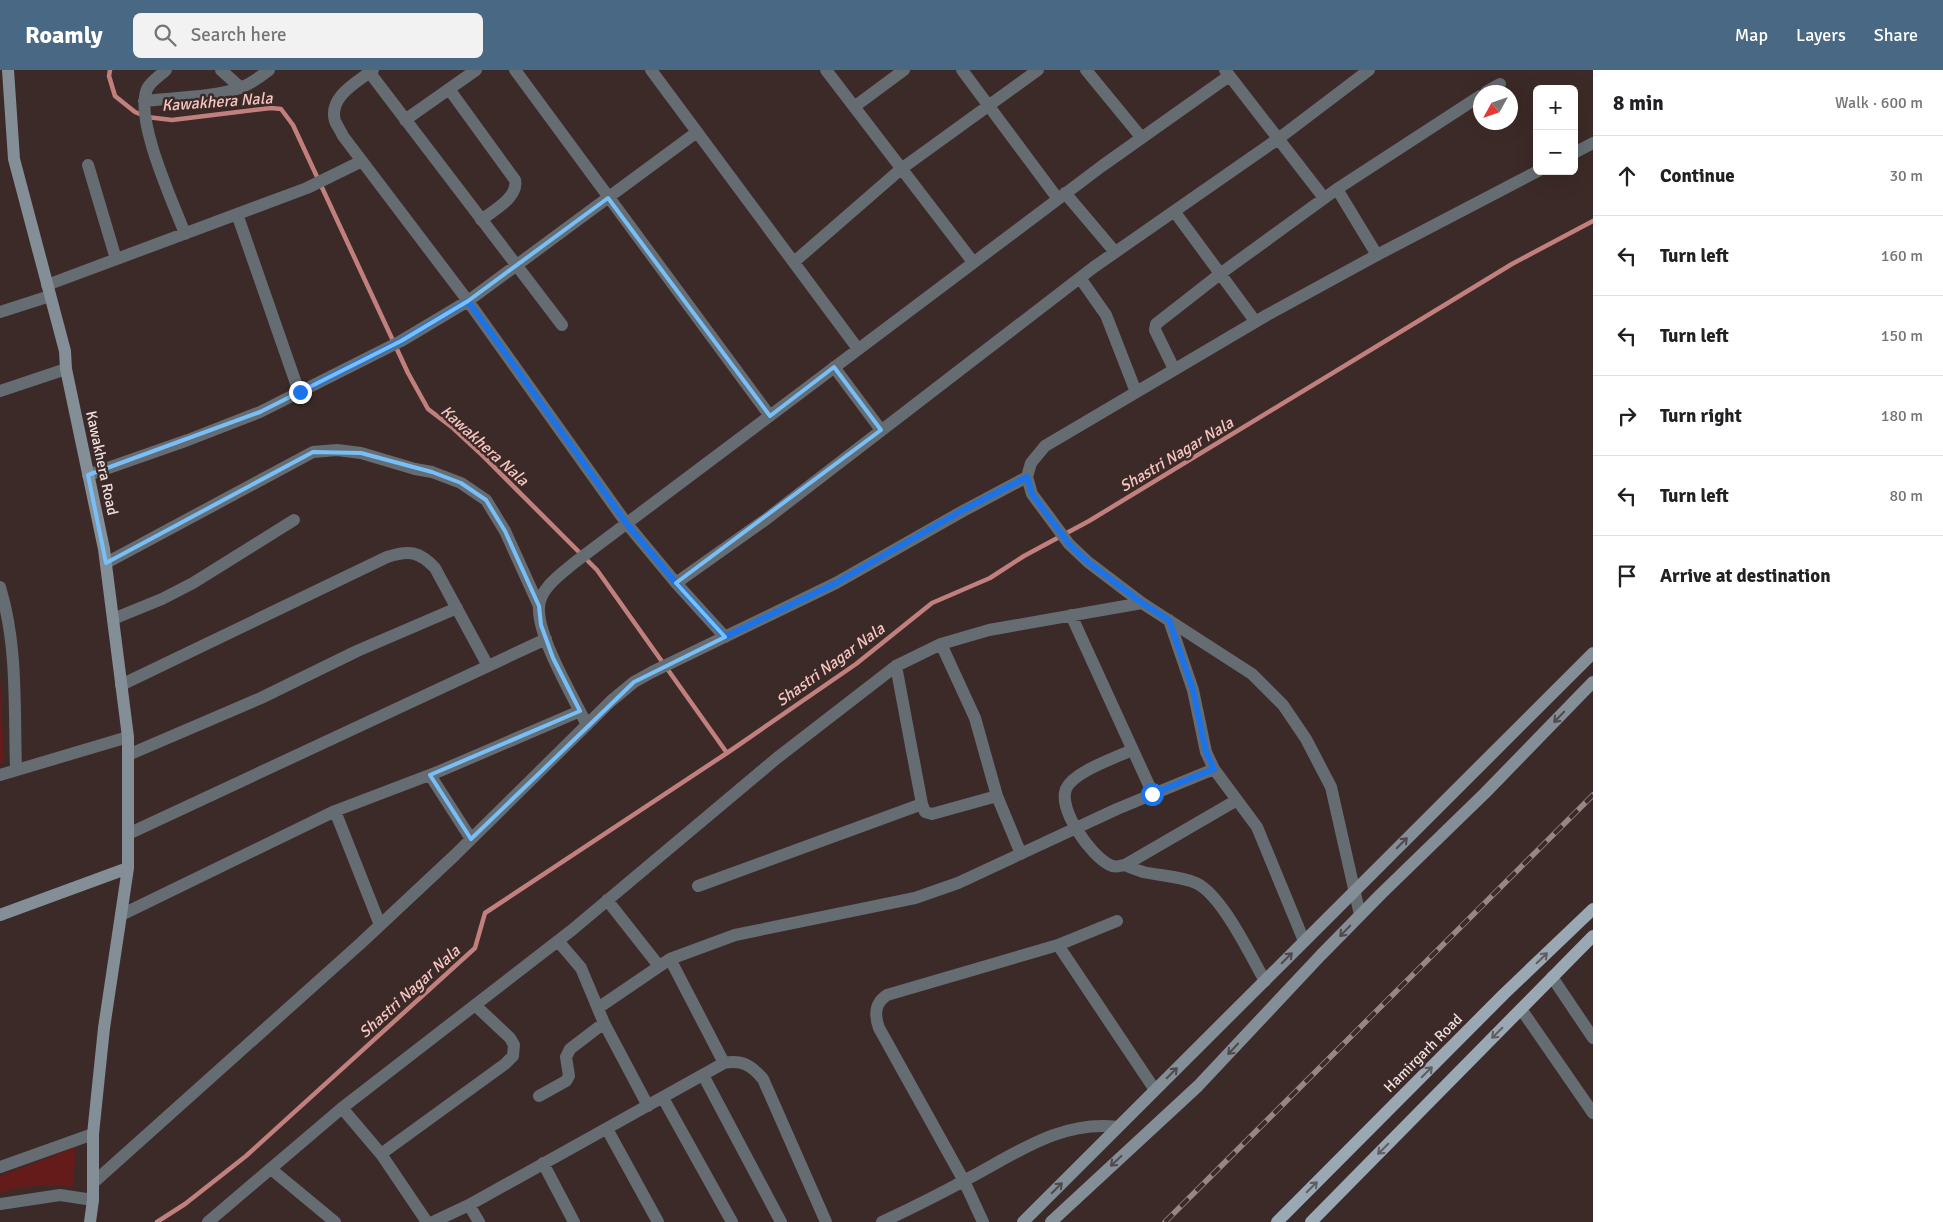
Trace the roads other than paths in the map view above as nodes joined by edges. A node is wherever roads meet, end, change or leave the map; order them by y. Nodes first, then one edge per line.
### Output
1 (8, 70) edge
2 (166, 70) edge
3 (221, 70) edge
4 (269, 70) edge
5 (476, 70) edge
6 (515, 70) edge
7 (651, 70) edge
8 (826, 70) edge
9 (904, 70) edge
10 (962, 70) edge
11 (1038, 70) edge
12 (1086, 70) edge
13 (1369, 70) edge
14 (371, 71) edge
15 (1227, 73) edge
16 (241, 88) junction
17 (449, 89) junction
18 (1473, 101) edge
19 (144, 104) junction
20 (988, 106) junction
21 (854, 107) junction
22 (406, 120) junction
23 (697, 132) junction
24 (1142, 137) junction
25 (1278, 139) junction
26 (1593, 143) edge
27 (1578, 151) edge
28 (362, 161) junction
29 (88, 165) dead end
30 (901, 169) junction
31 (1533, 174) edge
32 (1337, 188) junction
33 (1062, 196) junction
34 (608, 198) junction
35 (1324, 198) junction
36 (1174, 211) junction
37 (237, 214) junction
38 (481, 220) junction
39 (184, 234) junction
40 (1115, 252) junction
41 (1376, 255) junction
42 (116, 259) junction
43 (794, 262) junction
44 (973, 262) junction
45 (516, 266) junction
46 (1220, 274) junction
47 (1080, 278) junction
48 (48, 290) junction
49 (468, 301) junction
50 (0, 312) edge
51 (1255, 322) junction
52 (562, 325) dead end
53 (858, 349) junction
54 (834, 367) junction
55 (66, 369) junction
56 (1174, 369) junction
57 (0, 391) edge
58 (300, 392) junction
59 (1136, 392) junction
60 (770, 416) junction
61 (881, 430) junction
62 (88, 475) junction
63 (1027, 477) junction
64 (294, 520) dead end
65 (627, 524) junction
66 (106, 563) junction
67 (676, 583) junction
68 (0, 587) edge
69 (1142, 603) junction
70 (539, 606) junction
71 (457, 608) junction
72 (4, 614) edge
73 (1071, 615) junction
74 (113, 619) junction
75 (1169, 620) junction
76 (725, 637) junction
77 (546, 639) junction
78 (941, 644) junction
79 (1593, 653) edge
80 (488, 666) junction
81 (896, 666) junction
82 (1593, 682) edge
83 (122, 685) junction
84 (580, 712) junction
85 (587, 725) junction
86 (128, 737) junction
87 (1132, 750) junction
88 (128, 755) junction
89 (16, 769) junction
90 (1214, 769) junction
91 (0, 775) edge
92 (430, 775) junction
93 (1152, 794) junction
94 (997, 796) junction
95 (1237, 800) junction
96 (922, 804) junction
97 (335, 811) junction
98 (1076, 828) junction
99 (128, 834) junction
100 (471, 839) junction
101 (1021, 854) junction
102 (1125, 866) junction
103 (128, 868) junction
104 (698, 886) dead end
105 (1355, 891) junction
106 (607, 900) junction
107 (1593, 909) edge
108 (121, 914) junction
109 (0, 915) edge
110 (1360, 915) junction
111 (1117, 921) dead end
112 (380, 925) junction
113 (1593, 936) edge
114 (558, 941) junction
115 (1304, 941) junction
116 (1058, 945) junction
117 (670, 959) junction
118 (659, 966) junction
119 (1552, 977) junction
120 (1265, 981) junction
121 (475, 1005) junction
122 (598, 1008) junction
123 (1521, 1009) junction
124 (604, 1023) junction
125 (1593, 1038) edge
126 (724, 1063) junction
127 (703, 1075) junction
128 (1155, 1090) junction
129 (539, 1096) dead end
130 (663, 1098) junction
131 (648, 1106) junction
132 (342, 1108) junction
133 (1593, 1113) edge
134 (1118, 1127) junction
135 (607, 1128) junction
136 (93, 1134) junction
137 (381, 1154) junction
138 (543, 1163) junction
139 (0, 1167) edge
140 (271, 1169) junction
141 (964, 1181) junction
142 (93, 1183) junction
143 (93, 1200) junction
144 (0, 1204) edge
145 (469, 1205) junction
146 (90, 1222) edge
147 (208, 1222) edge
148 (335, 1222) edge
149 (427, 1222) edge
150 (433, 1222) edge
151 (479, 1222) edge
152 (574, 1222) edge
153 (658, 1222) edge
154 (732, 1222) edge
155 (781, 1222) edge
156 (826, 1222) edge
157 (882, 1222) edge
158 (983, 1222) edge
159 (1023, 1222) edge
160 (1051, 1222) edge
161 (1277, 1222) edge
162 (1311, 1222) edge

1 - 48 street, Kawakhera Road
2 - 19 street
3 - 16 street
4 - 16 street
5 - 17 street
6 - 34 street
7 - 23 street
8 - 21 street
9 - 21 street
10 - 20 street
11 - 20 street
12 - 24 street
13 - 25 street
14 - 22 street
14 - 28 street
15 - 24 street
15 - 25 street
16 - 19 street
17 - 22 street
17 - 38 street
18 - 32 street
19 - 39 street
20 - 30 street
20 - 33 street
21 - 30 street
22 - 38 street
23 - 34 street
23 - 43 street
24 - 33 street
25 - 35 street
25 - 36 street
26 - 27 street
28 - 37 street
28 - 49 street
29 - 42 street
30 - 43 street
30 - 44 street
31 - 41 street
32 - 35 street
32 - 41 street
33 - 40 street
33 - 44 street
34 - 45 street
34 - 60 street
35 - 46 street
36 - 40 street
36 - 46 street
37 - 39 street
37 - 58 street
38 - 45 street
39 - 42 street
40 - 47 street
41 - 51 street
42 - 48 street
43 - 53 street
44 - 53 street
45 - 49 street
45 - 52 street
46 - 51 street
46 - 56 street
47 - 59 street
47 - 61 street
48 - 50 street
48 - 55 street, Kawakhera Road
49 - 58 street
49 - 65 street
51 - 56 street
53 - 54 street
54 - 60 street
54 - 61 street
55 - 57 street
55 - 62 street, Kawakhera Road
56 - 59 street
58 - 62 street
59 - 63 street
60 - 65 street
61 - 67 street
62 - 66 street, Kawakhera Road
63 - 69 street
63 - 76 street
64 - 74 street
65 - 67 street
65 - 70 street
66 - 70 street
66 - 74 street, Kawakhera Road
67 - 76 street
68 - 72 street
69 - 73 street
69 - 75 street
70 - 77 street
71 - 80 street
71 - 83 street
71 - 88 street
72 - 89 street
73 - 78 street
73 - 87 street
74 - 83 street, Kawakhera Road
75 - 90 street
75 - 105 street
76 - 85 street
77 - 80 street
77 - 84 street
78 - 81 street
78 - 94 street
105 -> 79 street
80 - 99 street
81 - 96 street
81 - 106 street
82 -> 110 street
83 - 86 street, Kawakhera Road
84 - 85 street
84 - 92 street
85 - 100 street
86 - 88 street, Kawakhera Road
86 - 89 street
87 - 93 street
87 - 98 street
88 - 99 street, Kawakhera Road
89 - 91 street
90 - 93 street
90 - 95 street
92 - 97 street
92 - 100 street
93 - 98 street
94 - 96 street
94 - 101 street
95 - 102 street
95 - 115 street
96 - 104 street
97 - 108 street
97 - 112 street
98 - 101 street
98 - 102 street
99 - 103 street, Kawakhera Road
100 - 112 street
101 - 117 street
102 - 120 street
103 - 108 street, Kawakhera Road
103 - 109 street
105 - 110 street
105 - 115 street
106 - 114 street
106 - 118 street
161 -> 107 main road, Hamirgarh Road
108 - 136 street, Kawakhera Road
110 -> 160 street
111 - 116 street
112 - 142 street
113 - 119 main road
114 - 121 street
114 - 122 street
120 -> 115 street
116 - 128 street
116 - 141 street
117 - 118 street
117 - 126 street
118 - 122 street
119 - 123 main road
119 - 125 street
128 -> 120 street
121 - 132 street
121 - 137 street
122 - 124 street
123 - 133 street
123 -> 162 main road
124 - 129 street
124 - 131 street
126 - 127 street
126 - 156 street
127 - 130 street
127 - 155 street
128 - 134 street
130 - 131 street
130 - 154 street
131 - 135 street
132 - 137 street
132 - 140 street
134 - 141 street
159 -> 134 street
135 - 138 street
135 - 153 street
136 - 139 street
136 - 142 street, Kawakhera Road
137 - 149 street
138 - 145 street
138 - 152 street
140 - 147 street
140 - 148 street
141 - 157 street
141 - 158 street
142 - 143 street, Kawakhera Road
143 - 144 street
143 - 146 street, Kawakhera Road
145 - 150 street
145 - 151 street

